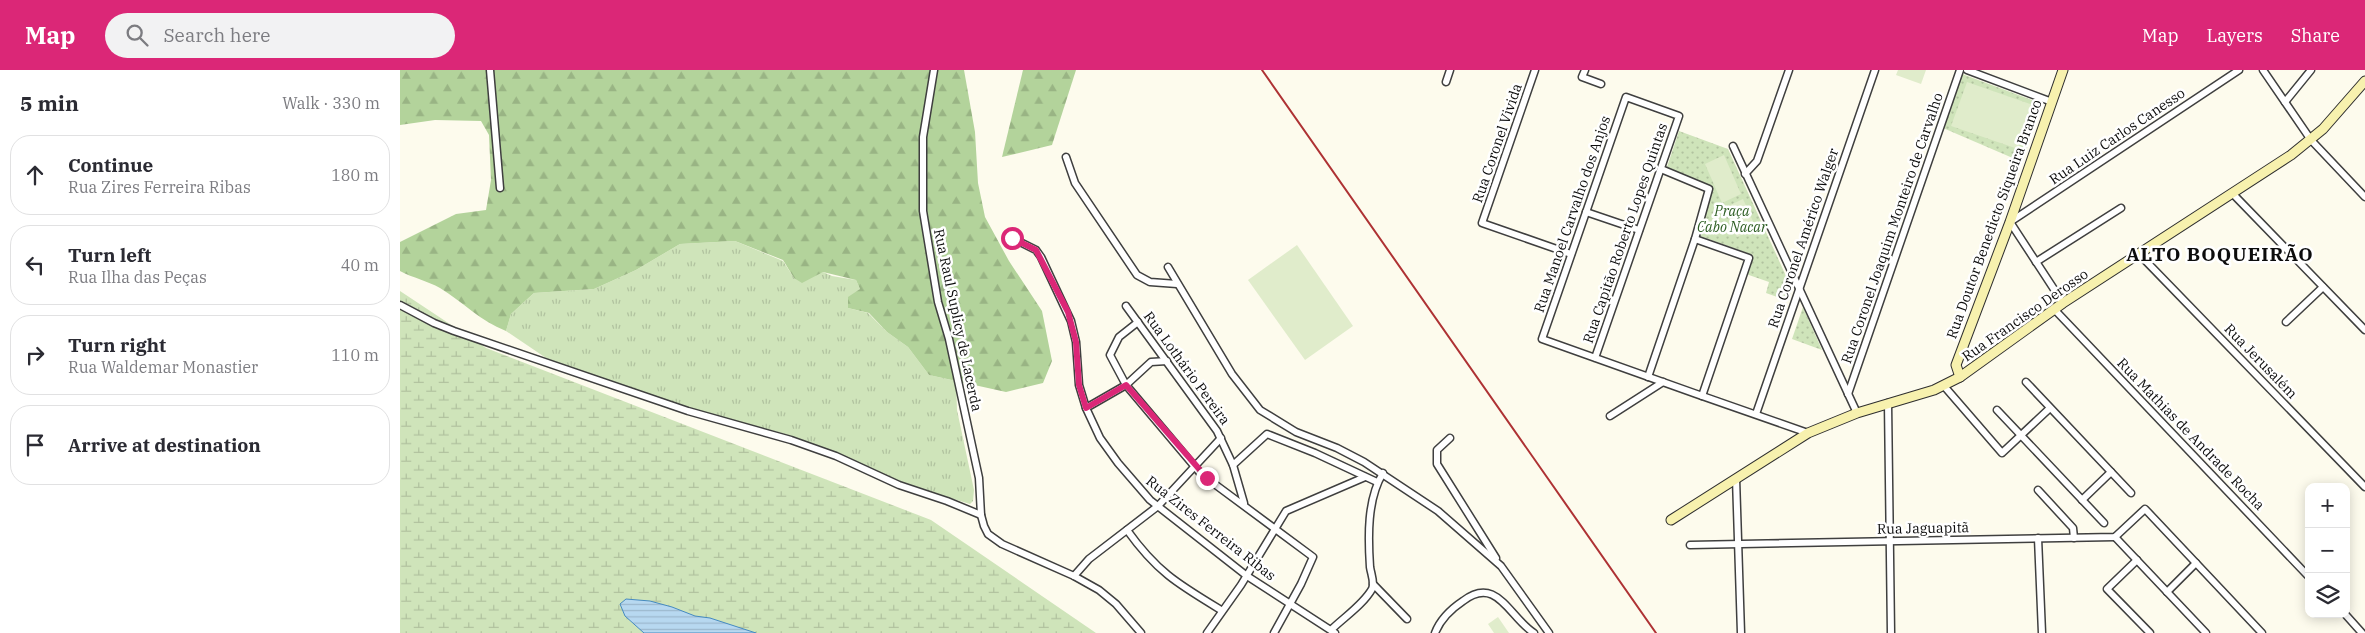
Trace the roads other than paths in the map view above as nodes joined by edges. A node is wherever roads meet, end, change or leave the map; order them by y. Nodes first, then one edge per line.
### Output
1 (490, 70) edge
2 (934, 70) edge
3 (1450, 70) edge
4 (1535, 70) edge
5 (1585, 70) edge
6 (1789, 70) edge
7 (1875, 70) edge
8 (1960, 70) edge
9 (1967, 70) edge
10 (2063, 70) edge
11 (2239, 70) edge
12 (2264, 70) edge
13 (2311, 70) edge
14 (2365, 81) edge
15 (1446, 82) dead end
16 (1602, 84) dead end
17 (1626, 97) joint
18 (2052, 102) junction
19 (2285, 102) junction
20 (2311, 140) junction
21 (1733, 146) dead end
22 (1066, 157) dead end
23 (1661, 169) junction
24 (1745, 174) junction
25 (500, 188) dead end
26 (2232, 193) junction
27 (2365, 197) edge
28 (2121, 208) dead end
29 (1586, 212) junction
30 (2010, 222) junction
31 (1639, 230) junction
32 (1012, 238) dead end
33 (1695, 239) junction
34 (1571, 254) junction
35 (2139, 254) junction
36 (2036, 262) junction
37 (1168, 266) dead end
38 (1177, 284) junction
39 (2323, 287) junction
40 (1799, 289) junction
41 (2063, 303) junction
42 (400, 305) edge
43 (1126, 306) dead end
44 (2054, 309) junction
45 (1138, 322) junction
46 (2286, 322) dead end
47 (2365, 330) edge
48 (1595, 358) junction
49 (1167, 361) junction
50 (1648, 377) junction
51 (1960, 377) junction
52 (1663, 382) junction
53 (2026, 382) dead end
54 (1126, 385) junction
55 (1944, 386) junction
56 (1848, 394) junction
57 (1702, 396) junction
58 (1888, 403) junction
59 (1086, 408) junction
60 (2050, 408) junction
61 (1997, 410) dead end
62 (1857, 413) junction
63 (1756, 414) junction
64 (1610, 416) dead end
65 (1808, 433) junction
66 (2021, 435) junction
67 (1221, 438) junction
68 (1450, 438) dead end
69 (1233, 465) junction
70 (1194, 466) junction
71 (2111, 472) junction
72 (1383, 473) junction
73 (1365, 477) junction
74 (1736, 478) junction
75 (1377, 482) junction
76 (2365, 487) edge
77 (2038, 490) dead end
78 (2131, 493) dead end
79 (2082, 500) junction
80 (1244, 503) junction
81 (1158, 506) junction
82 (981, 515) junction
83 (1671, 520) dead end
84 (2104, 523) dead end
85 (1274, 528) junction
86 (1127, 530) junction
87 (2115, 537) junction
88 (2038, 538) junction
89 (2074, 538) junction
90 (1890, 541) junction
91 (1738, 544) junction
92 (1690, 545) dead end
93 (2137, 560) junction
94 (2196, 563) junction
95 (1501, 566) junction
96 (2306, 573) edge
97 (1074, 576) junction
98 (1247, 576) junction
99 (1373, 584) junction
100 (2167, 592) junction
101 (1290, 604) junction
102 (1221, 610) junction
103 (2349, 618) edge
104 (1407, 619) dead end
105 (1333, 632) edge
106 (1141, 633) edge
107 (1207, 633) edge
108 (1274, 633) edge
109 (1435, 633) edge
110 (1534, 633) edge
111 (1549, 633) edge
112 (1741, 633) edge
113 (1891, 633) edge
114 (2042, 633) edge
115 (2150, 633) edge
116 (2206, 633) edge
117 (2262, 633) edge
118 (2362, 633) edge

1 - 25 street
2 - 82 street, Rua Raul Suplicy de Lacerda
3 - 15 street
4 - 34 street, Rua Coronel Vivida
5 - 16 street
6 - 24 street
7 - 40 street, Rua Coronel Américo Walger
8 - 56 street, Rua Coronel Joaquim Monteiro de Carvalho
9 - 18 street
10 - 18 street, Rua Doutor Benedicto Siqueira Branco
11 - 30 street, Rua Luiz Carlos Canesso
12 - 19 street
13 - 19 street
14 - 20 street, Rua Francisco Derosso
17 - 23 street, Rua Capitão Roberto Lopes Quintas
17 - 29 street, Rua Manoel Carvalho dos Anjos
18 - 30 street, Rua Doutor Benedicto Siqueira Branco
19 - 20 street
20 - 26 street, Rua Francisco Derosso
20 - 27 street
21 - 24 street
22 - 38 street
23 - 31 street, Rua Capitão Roberto Lopes Quintas
23 - 33 street
24 - 40 street
26 - 35 street, Rua Francisco Derosso
26 - 39 street
28 - 36 street
29 - 31 street
29 - 34 street, Rua Manoel Carvalho dos Anjos
30 - 36 street
30 - 51 street, Rua Doutor Benedicto Siqueira Branco
31 - 48 street, Rua Capitão Roberto Lopes Quintas
32 - 59 street, Rua Zires Ferreira Ribas
33 - 50 street
33 - 57 street
34 - 48 street, Rua Manoel Carvalho dos Anjos
35 - 41 street, Rua Francisco Derosso
35 - 76 street, Rua Jerusalém
36 - 41 street
37 - 38 street
38 - 72 street
39 - 46 street
39 - 47 street
40 - 56 street
40 - 63 street, Rua Coronel Américo Walger
41 - 44 street, Rua Francisco Derosso
42 - 82 street
43 - 45 street, Rua Lothário Pereira
44 - 51 street, Rua Francisco Derosso
44 - 96 street, Rua Mathias de Andrade Rocha
45 - 49 street, Rua Lothário Pereira
45 - 54 street
48 - 50 street
49 - 54 street
49 - 67 street, Rua Lothário Pereira
50 - 52 street
51 - 55 street, Rua Francisco Derosso
52 - 57 street
52 - 64 street
53 - 60 street
54 - 59 street
54 - 70 street
55 - 58 street, Rua Francisco Derosso
55 - 66 street
56 - 62 street
57 - 63 street
58 - 62 street, Rua Francisco Derosso
58 - 90 street
59 - 81 street, Rua Zires Ferreira Ribas
60 - 66 street
60 - 71 street
61 - 66 street
62 - 65 street, Rua Francisco Derosso
63 - 65 street
65 - 74 street, Rua Francisco Derosso
66 - 79 street
67 - 69 street, Rua Lothário Pereira
67 - 70 street
68 - 95 street
69 - 73 street
69 - 80 street, Rua Lothário Pereira
70 - 80 street
70 - 81 street
71 - 78 street
71 - 79 street
72 - 75 street
72 - 95 street
73 - 75 street
73 - 85 street
74 - 83 street, Rua Francisco Derosso
74 - 91 street
75 - 99 street
77 - 89 street
79 - 84 street
80 - 85 street
81 - 86 street
81 - 98 street, Rua Zires Ferreira Ribas
82 - 97 street
85 - 98 street
85 - 101 street
86 - 97 street
86 - 102 street
87 - 89 street, Rua Jaguapitã
87 - 93 street
87 - 94 street
88 - 89 street, Rua Jaguapitã
88 - 90 street, Rua Jaguapitã
88 - 114 street
90 - 91 street, Rua Jaguapitã
90 - 113 street
91 - 92 street, Rua Jaguapitã
91 - 112 street
93 - 100 street
93 - 115 street
94 - 100 street
94 - 117 street
95 - 111 street
97 - 106 street
98 - 101 street, Rua Zires Ferreira Ribas
98 - 102 street
99 - 104 street
99 - 105 street
100 - 116 street
101 - 105 street, Rua Zires Ferreira Ribas
101 - 108 street
102 - 107 street
103 - 118 street
109 - 110 street

